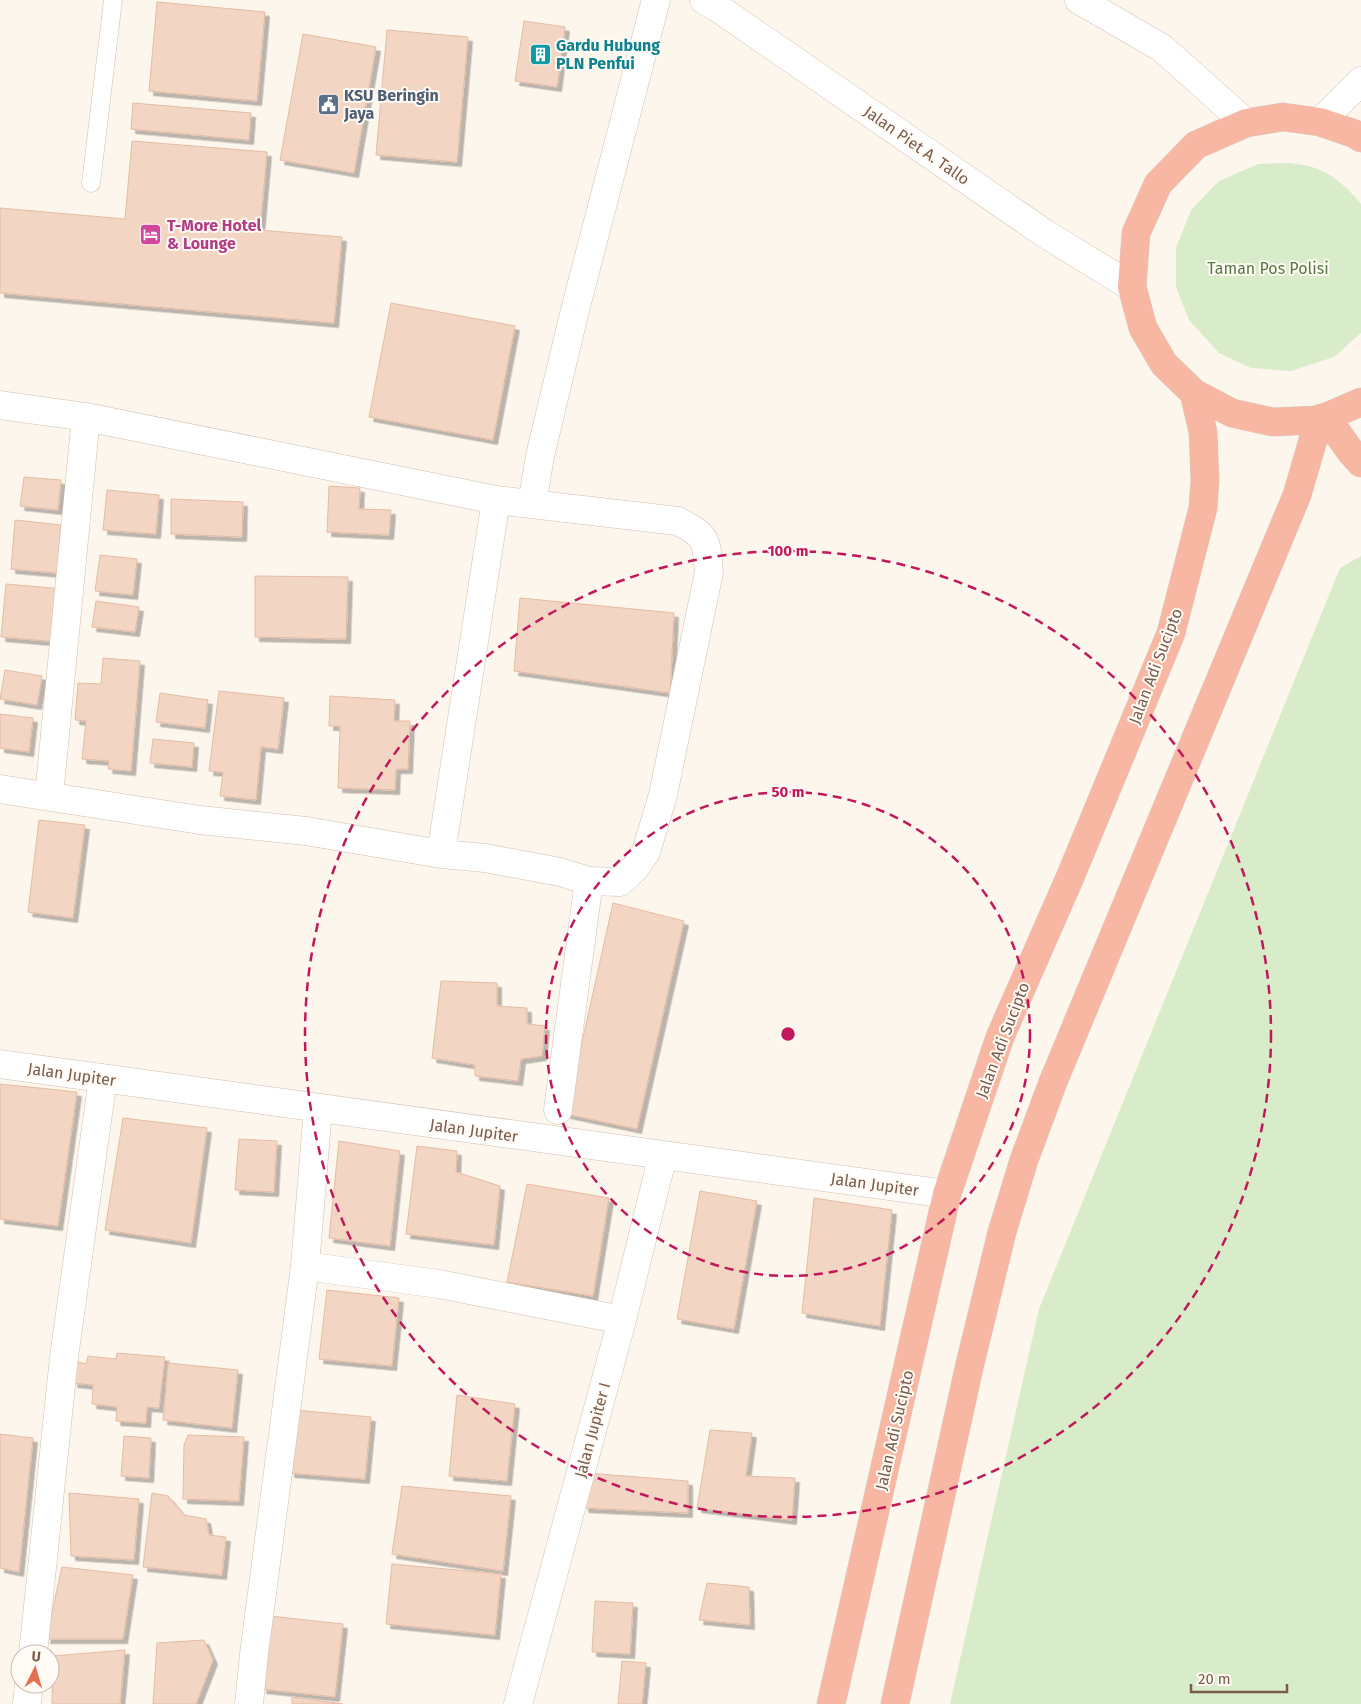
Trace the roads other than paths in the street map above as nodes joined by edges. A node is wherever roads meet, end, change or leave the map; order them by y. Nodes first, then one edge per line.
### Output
1 (113, 0) edge
2 (656, 0) edge
3 (704, 0) edge
4 (1079, 0) edge
5 (1361, 81) edge
6 (1320, 122) junction
7 (1246, 123) junction
8 (1361, 138) edge
9 (91, 183) dead end
10 (1132, 286) junction
11 (1194, 393) junction
12 (1361, 402) edge
13 (0, 405) edge
14 (86, 417) junction
15 (1321, 418) junction
16 (1361, 463) edge
17 (496, 500) junction
18 (532, 504) junction
19 (0, 789) edge
20 (49, 796) junction
21 (441, 854) junction
22 (589, 881) junction
23 (0, 1064) edge
24 (103, 1078) junction
25 (318, 1108) junction
26 (558, 1110) dead end
27 (663, 1155) junction
28 (947, 1194) junction
29 (305, 1266) junction
30 (622, 1320) junction
31 (34, 1644) edge
32 (249, 1704) edge
33 (518, 1704) edge
34 (831, 1704) edge
35 (894, 1704) edge

1 - 9 lane
2 - 18 street
3 - 10 street, Jalan Piet A. Tallo
4 - 7 street
5 - 6 street
6 - 7 highway
6 - 8 highway
7 - 10 highway
10 - 11 highway
11 - 15 highway
11 - 28 highway, Jalan Adi Sucipto
12 - 15 highway
13 - 14 street
14 - 17 street
14 - 20 street
15 - 16 highway
15 - 35 highway
17 - 18 street
17 - 21 street
18 - 22 street
19 - 20 street
20 - 21 street
21 - 22 street
22 - 26 street
23 - 24 street, Jalan Jupiter
24 - 25 street, Jalan Jupiter
24 - 31 street
25 - 27 street, Jalan Jupiter
25 - 29 street
27 - 28 street, Jalan Jupiter
27 - 30 street, Jalan Jupiter I
28 - 34 highway, Jalan Adi Sucipto
29 - 30 street
29 - 32 street
30 - 33 street, Jalan Jupiter I

